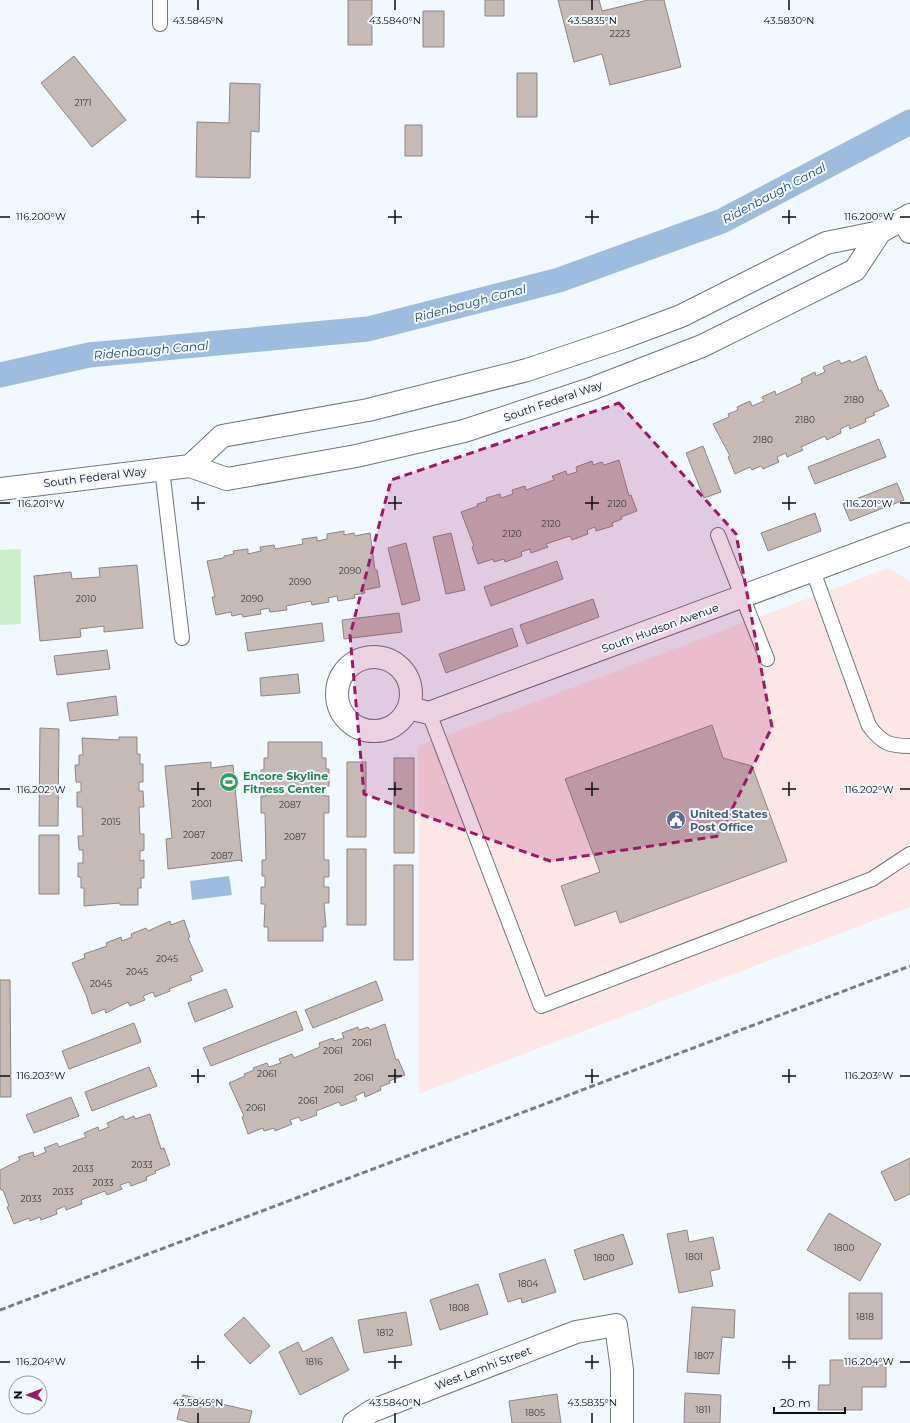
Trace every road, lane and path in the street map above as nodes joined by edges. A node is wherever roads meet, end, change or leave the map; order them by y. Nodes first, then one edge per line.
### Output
1 (160, 0) edge
2 (160, 24) dead end
3 (908, 222) edge
4 (880, 232) junction
5 (190, 466) junction
6 (162, 469) junction
7 (0, 489) edge
8 (718, 534) dead end
9 (910, 534) edge
10 (813, 571) junction
11 (743, 597) junction
12 (182, 638) dead end
13 (767, 659) dead end
14 (419, 711) joint
15 (910, 746) edge
16 (910, 854) edge
17 (354, 1423) edge
18 (622, 1423) edge

1 - 2 lane
3 - 4 main road, South Federal Way
4 - 5 main road, South Federal Way
4 - 5 main road, South Federal Way
5 - 6 main road, South Federal Way
6 - 7 main road, South Federal Way
6 - 12 lane
8 - 11 lane
9 - 10 main road, South Hudson Avenue
10 - 11 main road, South Hudson Avenue
10 - 15 lane
11 - 13 lane
11 - 14 main road, South Hudson Avenue
14 - 16 lane
17 - 18 main road, West Lemhi Street

